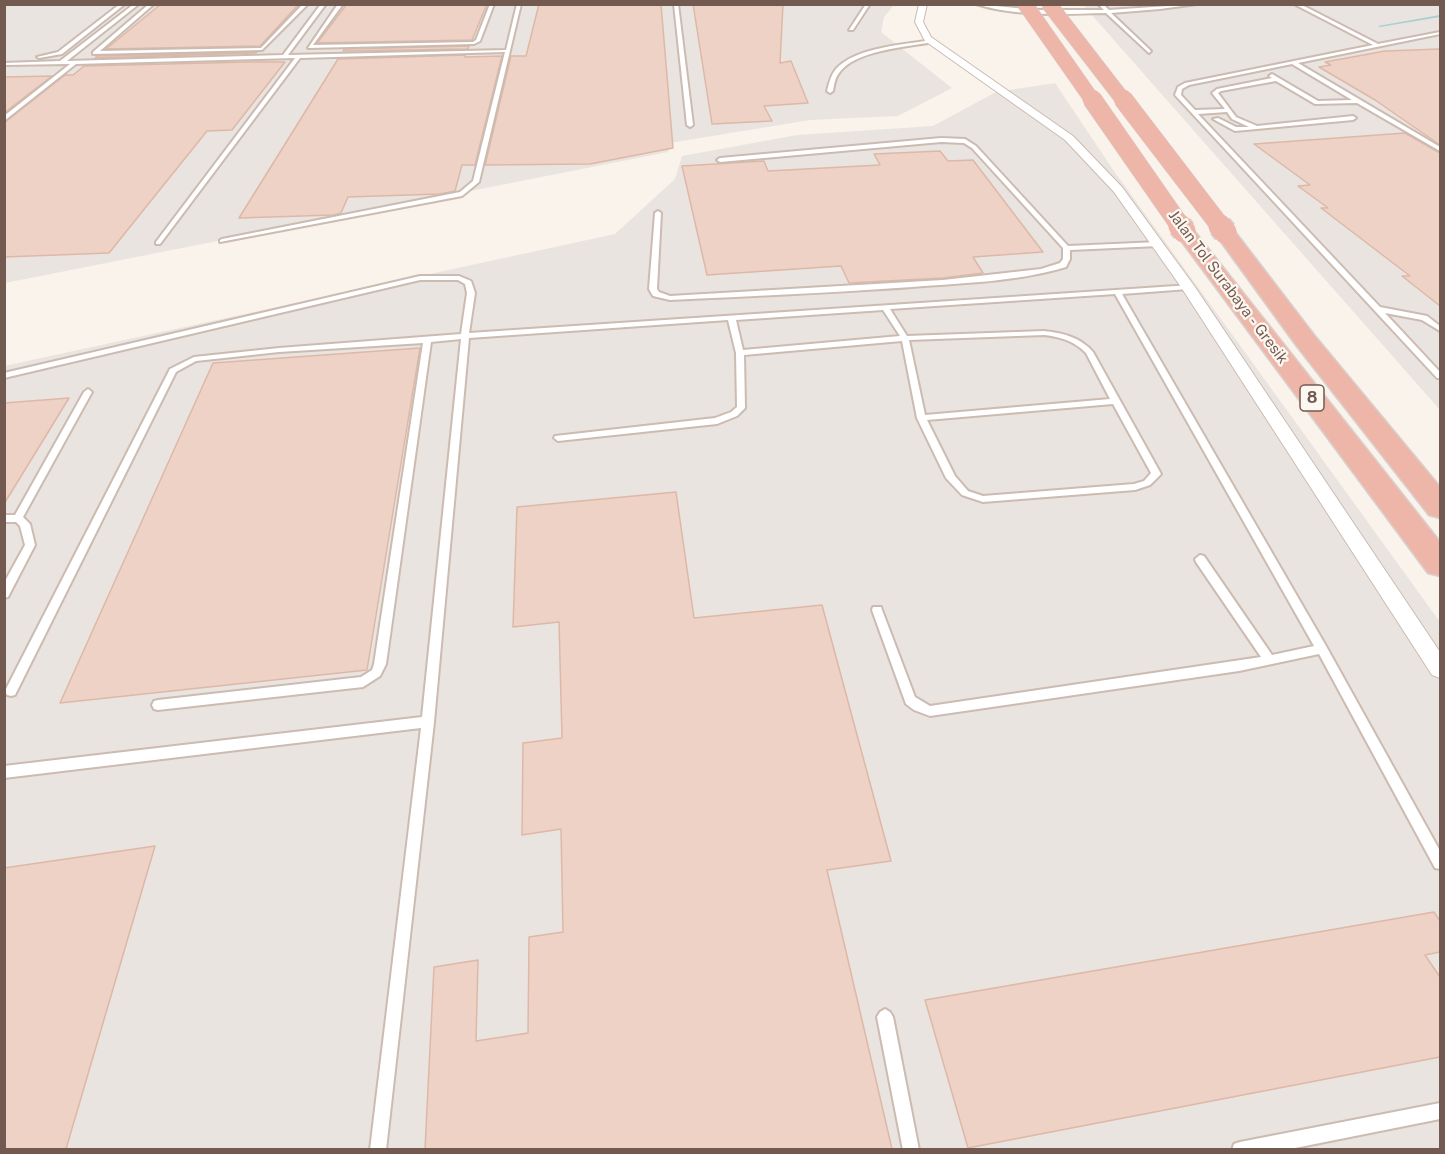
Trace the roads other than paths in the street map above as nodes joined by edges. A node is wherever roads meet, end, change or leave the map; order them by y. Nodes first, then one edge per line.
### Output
1 (123, 4) edge
2 (137, 4) edge
3 (152, 4) edge
4 (492, 4) edge
5 (519, 4) edge
6 (676, 4) edge
7 (868, 4) edge
8 (923, 4) edge
9 (978, 4) edge
10 (1025, 4) edge
11 (1049, 4) edge
12 (1100, 4) edge
13 (1195, 4) edge
14 (1296, 4) edge
15 (323, 5) edge
16 (341, 5) edge
17 (305, 6) edge
18 (113, 12) junction
19 (128, 12) junction
20 (143, 12) junction
21 (1107, 13) junction
22 (851, 29) dead end
23 (1440, 33) edge
24 (931, 41) junction
25 (1376, 45) junction
26 (394, 47) junction
27 (506, 51) junction
28 (174, 52) junction
29 (1149, 52) dead end
30 (391, 54) junction
31 (284, 57) junction
32 (298, 57) junction
33 (4, 58) edge
34 (168, 60) junction
35 (74, 62) junction
36 (1292, 62) junction
37 (61, 63) junction
38 (4, 64) edge
39 (1259, 69) junction
40 (1277, 79) junction
41 (830, 91) dead end
42 (1360, 101) junction
43 (1226, 111) junction
44 (1195, 112) junction
45 (1234, 117) junction
46 (1353, 118) dead end
47 (4, 119) edge
48 (1216, 119) junction
49 (1203, 120) junction
50 (690, 125) dead end
51 (1256, 128) junction
52 (1440, 149) edge
53 (720, 160) dead end
54 (658, 213) dead end
55 (222, 241) dead end
56 (158, 243) dead end
57 (1159, 244) junction
58 (1066, 248) junction
59 (1188, 287) junction
60 (1117, 292) junction
61 (885, 309) junction
62 (1378, 309) junction
63 (732, 320) junction
64 (1440, 329) edge
65 (465, 336) junction
66 (905, 338) junction
67 (427, 340) junction
68 (740, 352) junction
69 (4, 376) edge
70 (1440, 376) edge
71 (88, 392) dead end
72 (1116, 401) junction
73 (921, 418) junction
74 (558, 438) dead end
75 (1440, 507) edge
76 (18, 518) junction
77 (4, 519) edge
78 (1200, 560) dead end
79 (1440, 564) edge
80 (4, 594) edge
81 (877, 610) dead end
82 (1322, 650) junction
83 (1269, 660) junction
84 (1440, 669) edge
85 (10, 691) dead end
86 (158, 705) dead end
87 (428, 722) junction
88 (4, 772) edge
89 (1440, 863) edge
90 (885, 1017) dead end
91 (1440, 1112) edge
92 (378, 1149) edge
93 (911, 1149) edge
94 (1239, 1149) edge

1 - 18 lane
2 - 19 lane
3 - 20 lane
4 - 26 lane
5 - 27 lane
6 - 50 lane
7 - 22 lane
8 - 24 street
9 - 21 lane
10 - 79 highway, Jalan Tol Surabaya - Gresik / 8, bridge
11 - 75 highway, Jalan Tol Surabaya - Gresik / 8, bridge
12 - 21 lane
13 - 21 lane
14 - 25 lane
15 - 16 lane
15 - 17 lane
15 - 31 lane
16 - 26 lane
17 - 28 lane
18 - 19 lane
18 - 33 lane
19 - 20 lane
19 - 37 lane
20 - 28 lane
21 - 29 lane
23 - 25 lane
24 - 41 lane
24 - 57 street
25 - 36 lane
26 - 30 lane
27 - 30 lane
27 - 55 lane
28 - 34 lane
30 - 32 lane
31 - 32 lane
31 - 34 lane
32 - 56 lane
34 - 35 lane
35 - 37 lane
35 - 47 lane
36 - 39 lane
36 - 42 lane
37 - 38 lane
39 - 40 lane
39 - 44 lane
40 - 42 lane
40 - 43 lane
42 - 52 lane
43 - 44 lane
43 - 45 lane
44 - 49 lane
45 - 48 lane
45 - 51 lane
46 - 51 lane
48 - 49 lane
48 - 51 lane
49 - 62 lane
53 - 58 lane
54 - 58 lane
57 - 58 lane
57 - 59 street
59 - 60 lane
59 - 84 street
60 - 61 lane
60 - 82 lane
61 - 63 lane
61 - 66 lane
62 - 64 lane
62 - 70 lane
63 - 65 lane
63 - 68 lane
65 - 67 lane
65 - 69 lane
65 - 87 lane
66 - 68 lane
66 - 72 lane
66 - 73 lane
67 - 85 lane
67 - 86 lane
68 - 74 lane
71 - 76 lane
72 - 73 lane
72 - 73 lane
76 - 77 lane
76 - 80 lane
78 - 83 lane
81 - 83 lane
82 - 83 lane
82 - 89 lane
87 - 88 lane
87 - 92 lane
90 - 93 lane
91 - 94 lane

